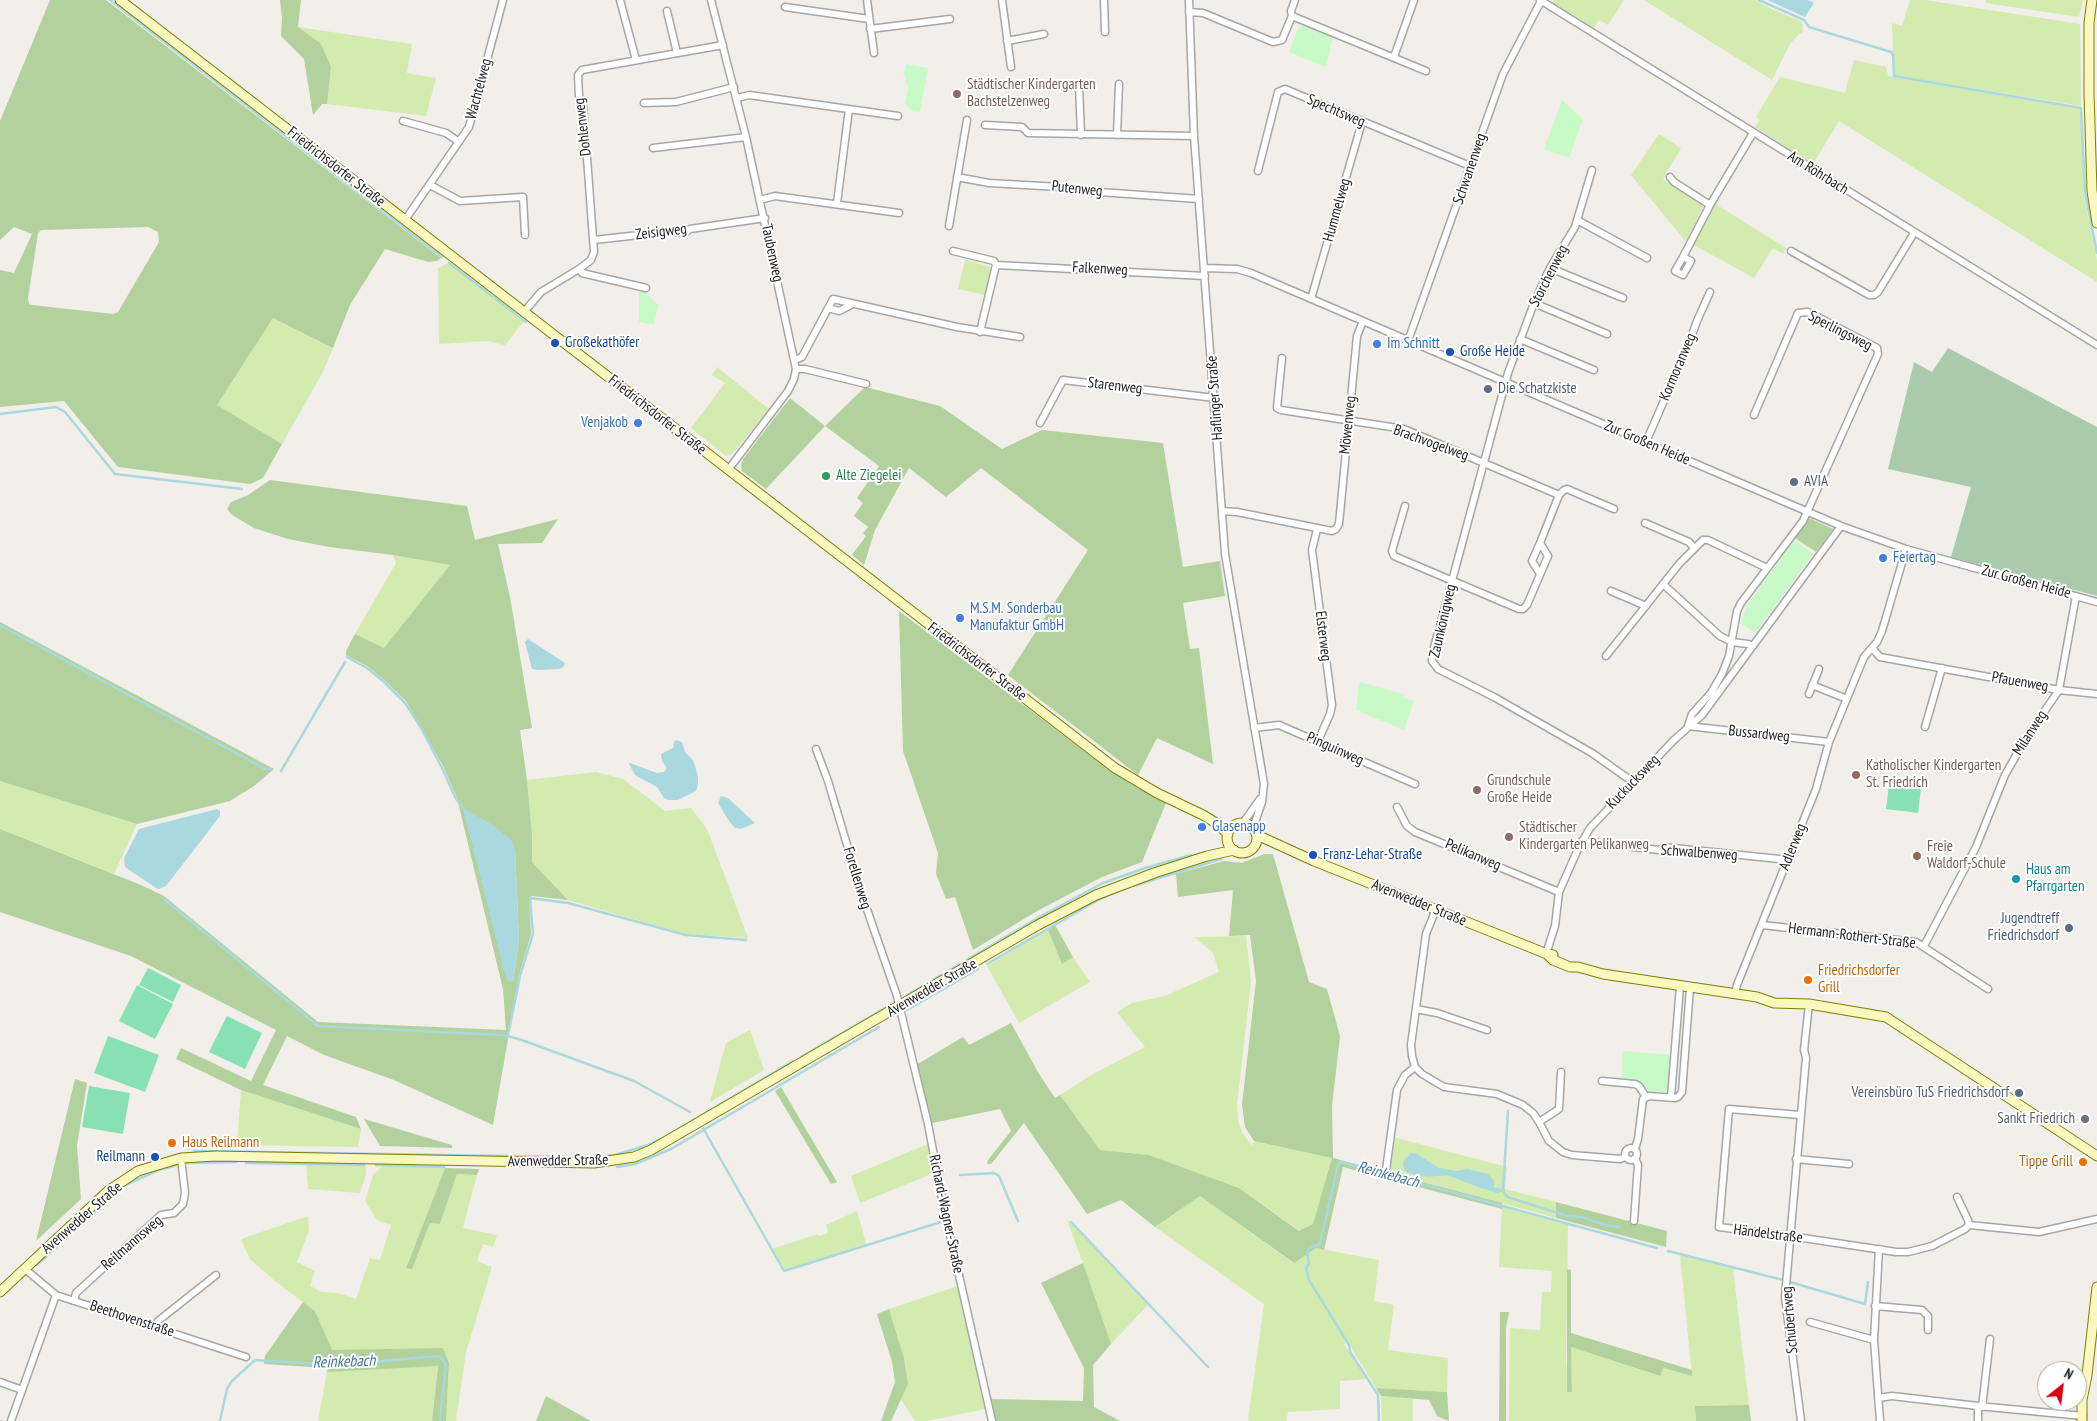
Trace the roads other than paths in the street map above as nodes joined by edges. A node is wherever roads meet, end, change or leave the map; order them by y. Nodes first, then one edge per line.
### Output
1 (120, 0) edge
2 (503, 0) edge
3 (620, 0) edge
4 (711, 0) edge
5 (867, 0) edge
6 (1002, 0) edge
7 (1104, 0) edge
8 (1189, 0) edge
9 (1296, 0) edge
10 (1414, 0) edge
11 (1540, 0) edge
12 (2092, 0) edge
13 (785, 7) dead end
14 (667, 11) dead end
15 (1189, 12) junction
16 (1292, 16) junction
17 (869, 19) junction
18 (950, 19) dead end
19 (870, 29) junction
20 (1105, 32) dead end
21 (1044, 34) dead end
22 (1007, 41) junction
23 (723, 45) junction
24 (678, 53) junction
25 (874, 53) dead end
26 (1394, 57) junction
27 (636, 60) junction
28 (1011, 67) dead end
29 (1426, 71) dead end
30 (1119, 84) dead end
31 (1079, 85) dead end
32 (734, 87) junction
33 (737, 98) junction
34 (644, 102) dead end
35 (849, 109) junction
36 (898, 116) dead end
37 (967, 120) dead end
38 (403, 121) dead end
39 (1362, 122) junction
40 (985, 124) dead end
41 (1753, 133) junction
42 (1081, 135) junction
43 (1117, 135) junction
44 (1194, 136) junction
45 (746, 137) junction
46 (459, 142) junction
47 (654, 148) dead end
48 (1470, 166) junction
49 (1592, 170) dead end
50 (1258, 171) dead end
51 (1670, 177) dead end
52 (956, 178) junction
53 (430, 185) junction
54 (1199, 198) junction
55 (760, 200) junction
56 (837, 203) junction
57 (1710, 205) junction
58 (899, 213) dead end
59 (764, 218) junction
60 (405, 220) junction
61 (1578, 220) junction
62 (2097, 223) edge
63 (949, 226) dead end
64 (1914, 233) junction
65 (525, 235) dead end
66 (594, 240) junction
67 (953, 251) dead end
68 (1791, 251) dead end
69 (1683, 257) dead end
70 (1647, 258) dead end
71 (996, 265) junction
72 (1204, 268) junction
73 (1550, 268) junction
74 (579, 269) junction
75 (1205, 276) junction
76 (646, 288) dead end
77 (1710, 292) dead end
78 (1623, 298) dead end
79 (1311, 299) junction
80 (1534, 303) junction
81 (524, 312) junction
82 (1363, 321) junction
83 (980, 332) junction
84 (1607, 334) dead end
85 (1020, 337) dead end
86 (1520, 339) junction
87 (1408, 341) junction
88 (2097, 346) edge
89 (1282, 358) dead end
90 (795, 360) junction
91 (796, 369) junction
92 (1594, 370) dead end
93 (1506, 382) junction
94 (866, 384) dead end
95 (1215, 398) junction
96 (1754, 414) dead end
97 (1348, 420) junction
98 (1040, 422) dead end
99 (1646, 442) junction
100 (1484, 463) junction
101 (728, 470) junction
102 (1560, 495) junction
103 (1405, 506) dead end
104 (1614, 509) dead end
105 (1222, 511) junction
106 (1808, 511) junction
107 (1645, 523) dead end
108 (1841, 526) junction
109 (1317, 528) junction
110 (1540, 543) junction
111 (1694, 548) junction
112 (1906, 549) junction
113 (1767, 568) junction
114 (1540, 574) junction
115 (1452, 581) junction
116 (1663, 584) junction
117 (1611, 591) dead end
118 (2076, 596) junction
119 (2097, 602) edge
120 (1646, 606) junction
121 (1732, 642) junction
122 (1753, 646) junction
123 (1872, 648) junction
124 (1606, 656) dead end
125 (1942, 668) junction
126 (1819, 669) dead end
127 (1812, 685) junction
128 (2059, 690) junction
129 (1809, 694) dead end
130 (2097, 694) edge
131 (1847, 699) junction
132 (1688, 726) junction
133 (1924, 727) dead end
134 (1254, 728) junction
135 (1318, 741) junction
136 (1829, 742) junction
137 (816, 749) dead end
138 (1633, 782) junction
139 (1415, 784) dead end
140 (1263, 793) junction
141 (1397, 807) dead end
142 (1203, 815) junction
143 (1239, 824) junction
144 (1255, 832) junction
145 (1228, 838) junction
146 (1582, 841) junction
147 (1254, 847) junction
148 (1234, 850) junction
149 (1290, 851) junction
150 (1207, 856) junction
151 (1786, 862) junction
152 (1559, 892) junction
153 (1436, 910) junction
154 (1762, 925) junction
155 (1924, 946) junction
156 (1547, 954) junction
157 (1680, 986) junction
158 (1690, 988) junction
159 (1988, 989) dead end
160 (1735, 994) junction
161 (1809, 1004) junction
162 (900, 1007) junction
163 (1416, 1009) junction
164 (1488, 1030) dead end
165 (1415, 1067) junction
166 (1561, 1072) dead end
167 (1602, 1081) dead end
168 (1646, 1097) junction
169 (1671, 1097) junction
170 (1800, 1115) junction
171 (1539, 1122) junction
172 (1635, 1149) junction
173 (2097, 1156) edge
174 (1625, 1157) junction
175 (181, 1158) junction
176 (1635, 1158) junction
177 (1796, 1159) junction
178 (1849, 1164) dead end
179 (1386, 1170) dead end
180 (1957, 1197) dead end
181 (2097, 1218) edge
182 (1634, 1222) dead end
183 (1969, 1225) junction
184 (1790, 1236) junction
185 (1880, 1250) junction
186 (25, 1269) junction
187 (216, 1274) dead end
188 (2097, 1287) edge
189 (0, 1292) edge
190 (56, 1295) junction
191 (74, 1301) junction
192 (1875, 1306) junction
193 (1810, 1322) dead end
194 (156, 1327) junction
195 (1928, 1330) dead end
196 (1990, 1339) dead end
197 (1874, 1340) junction
198 (246, 1356) dead end
199 (0, 1382) edge
200 (22, 1390) junction
201 (1878, 1398) junction
202 (1980, 1407) junction
203 (2083, 1416) edge
204 (11, 1421) edge
205 (992, 1421) edge
206 (1801, 1421) edge
207 (1880, 1421) edge
208 (1978, 1421) edge

1 - 60 main road, Friedrichsdorfer Straße
2 - 46 street, Wachtelweg
3 - 27 street
4 - 23 street, Taubenweg
5 - 17 street
6 - 22 street
7 - 20 street
8 - 15 street, Haflinger Straße
9 - 16 street
10 - 26 street
11 - 41 street, Am Röhrbach
11 - 48 street, Schwanenweg
12 - 62 main road
13 - 17 street
14 - 24 street
15 - 16 street
15 - 44 street, Haflinger Straße
16 - 26 street
17 - 19 street
18 - 19 street
19 - 25 street
21 - 22 street
22 - 28 street
23 - 24 street, Dohlenweg
23 - 32 street, Taubenweg
24 - 27 street, Dohlenweg
26 - 29 street
27 - 66 street, Dohlenweg
30 - 43 street
31 - 42 street
32 - 33 street, Taubenweg
32 - 34 street
33 - 35 street
33 - 45 street, Taubenweg
35 - 36 street
35 - 56 street
37 - 52 street
38 - 46 street
39 - 48 street, Spechtsweg
39 - 50 street, Spechtsweg
39 - 79 street, Hummelweg
40 - 42 street
41 - 57 street
41 - 64 street, Am Röhrbach
42 - 43 street
43 - 44 street
44 - 54 street, Haflinger Straße
45 - 47 street
45 - 55 street, Taubenweg
46 - 53 street, Wachtelweg
48 - 87 street, Schwanenweg
49 - 61 street, Storchenweg
51 - 57 street
52 - 54 street, Putenweg
52 - 63 street
53 - 60 street, Wachtelweg
53 - 65 street
54 - 72 street, Haflinger Straße
55 - 56 street
55 - 59 street, Taubenweg
56 - 58 street
57 - 69 street
59 - 66 street, Zeisigweg
59 - 90 street, Taubenweg
60 - 81 main road, Friedrichsdorfer Straße
61 - 70 street
61 - 73 street, Storchenweg
64 - 68 street
64 - 88 street, Am Röhrbach
66 - 74 street
67 - 71 street, Falkenweg
71 - 75 street, Falkenweg
71 - 83 street
72 - 75 street, Haflinger Straße
72 - 79 street, Zur Großen Heide
73 - 78 street
73 - 80 street, Storchenweg
74 - 76 street
74 - 81 street
75 - 95 street, Haflinger Straße
77 - 99 street, Kormoranweg
79 - 82 street, Zur Großen Heide
80 - 84 street
80 - 86 street, Storchenweg
81 - 101 main road, Friedrichsdorfer Straße
82 - 87 street, Zur Großen Heide
82 - 97 street, Möwenweg
83 - 85 street
83 - 90 street
86 - 92 street
86 - 93 street, Storchenweg
87 - 93 street, Zur Großen Heide
89 - 97 street, Brachvogelweg
90 - 91 street, Taubenweg
91 - 94 street
91 - 101 street, Taubenweg
93 - 99 street, Zur Großen Heide
93 - 100 street, Zaunkönigweg
95 - 98 street, Starenweg
95 - 105 street, Haflinger Straße
96 - 106 street, Sperlingsweg
97 - 100 street, Brachvogelweg
97 - 109 street, Möwenweg
99 - 106 street, Zur Großen Heide
100 - 102 street, Brachvogelweg
100 - 115 street, Zaunkönigweg
101 - 142 main road, Friedrichsdorfer Straße
102 - 104 street
102 - 110 street
103 - 115 street
105 - 109 street
105 - 134 street, Haflinger Straße
106 - 108 street, Zur Großen Heide
106 - 113 street, Kuckucksweg
107 - 111 street
108 - 112 street, Zur Großen Heide
108 - 122 street, Kuckucksweg
109 - 135 street, Elsterweg
110 - 114 street
110 - 114 street
111 - 113 street
111 - 116 street
112 - 118 street, Zur Großen Heide
112 - 123 street, Adlerweg
113 - 121 street, Kuckucksweg
114 - 115 street
115 - 138 street, Zaunkönigweg
116 - 120 street
116 - 121 street
117 - 120 street
118 - 119 street, Zur Großen Heide
118 - 128 street, Milanweg
120 - 124 street
121 - 122 street
121 - 132 street, Kuckucksweg
122 - 132 street, Kuckucksweg
123 - 125 street, Pfauenweg
123 - 131 street, Adlerweg
125 - 128 street, Pfauenweg
125 - 133 street
126 - 127 street
127 - 129 street
127 - 131 street
128 - 130 street, Pfauenweg
128 - 155 street, Milanweg
131 - 136 street, Adlerweg
132 - 136 street, Bussardweg
132 - 138 street, Kuckucksweg
134 - 135 street, Pinguinweg
134 - 140 street, Haflinger Straße
135 - 139 street, Pinguinweg
136 - 151 street, Adlerweg
137 - 162 street, Forellenweg
138 - 146 street, Kuckucksweg
140 - 143 street
140 - 144 street, Haflinger Straße
141 - 152 street, Pelikanweg
142 - 143 main road, Friedrichsdorfer Straße
142 - 145 main road, Friedrichsdorfer Straße
143 - 144 main road
143 - 145 main road
144 - 147 main road
144 - 149 main road, Avenwedder Straße
145 - 148 main road
145 - 150 main road, Avenwedder Straße
146 - 151 street, Schwalbenweg
146 - 152 street, Kuckucksweg
147 - 148 main road
147 - 149 main road, Avenwedder Straße
148 - 150 main road, Avenwedder Straße
149 - 153 main road, Avenwedder Straße
150 - 162 main road, Avenwedder Straße
151 - 154 street, Adlerweg
152 - 156 street, Kuckucksweg
153 - 156 main road, Avenwedder Straße
153 - 163 street
154 - 155 street, Hermann-Rothert-Straße
154 - 160 street, Adlerweg
155 - 159 street, Hermann-Rothert-Straße
156 - 157 main road, Avenwedder Straße
157 - 158 main road, Avenwedder Straße
157 - 169 street
158 - 160 main road, Avenwedder Straße
158 - 169 street
160 - 161 main road, Avenwedder Straße
161 - 170 street, Schubertweg
161 - 173 main road, Avenwedder Straße
162 - 175 main road, Avenwedder Straße
162 - 205 street, Richard-Wagner-Straße
163 - 164 street
163 - 165 street
165 - 171 street
165 - 179 street
166 - 171 street
167 - 168 street
168 - 169 street
168 - 172 street
170 - 177 street, Schubertweg
170 - 184 street, Händelstraße
171 - 174 street
172 - 174 street
172 - 176 street
174 - 176 street
175 - 186 main road, Avenwedder Straße
175 - 191 street, Reilmannsweg
176 - 182 street
177 - 178 street
177 - 184 street, Schubertweg
180 - 183 street
181 - 183 street
183 - 185 street, Händelstraße
184 - 185 street, Händelstraße
184 - 206 street, Schubertweg
185 - 192 street
186 - 189 main road, Avenwedder Straße
186 - 190 street, Beethovenstraße
187 - 194 street
188 - 203 main road
190 - 191 street, Beethovenstraße
190 - 200 street
191 - 194 street, Beethovenstraße
192 - 195 street
192 - 197 street
193 - 197 street
194 - 198 street, Beethovenstraße
196 - 202 street
197 - 201 street
199 - 200 street
200 - 204 street
201 - 202 street
201 - 207 street
202 - 203 street
202 - 208 street

